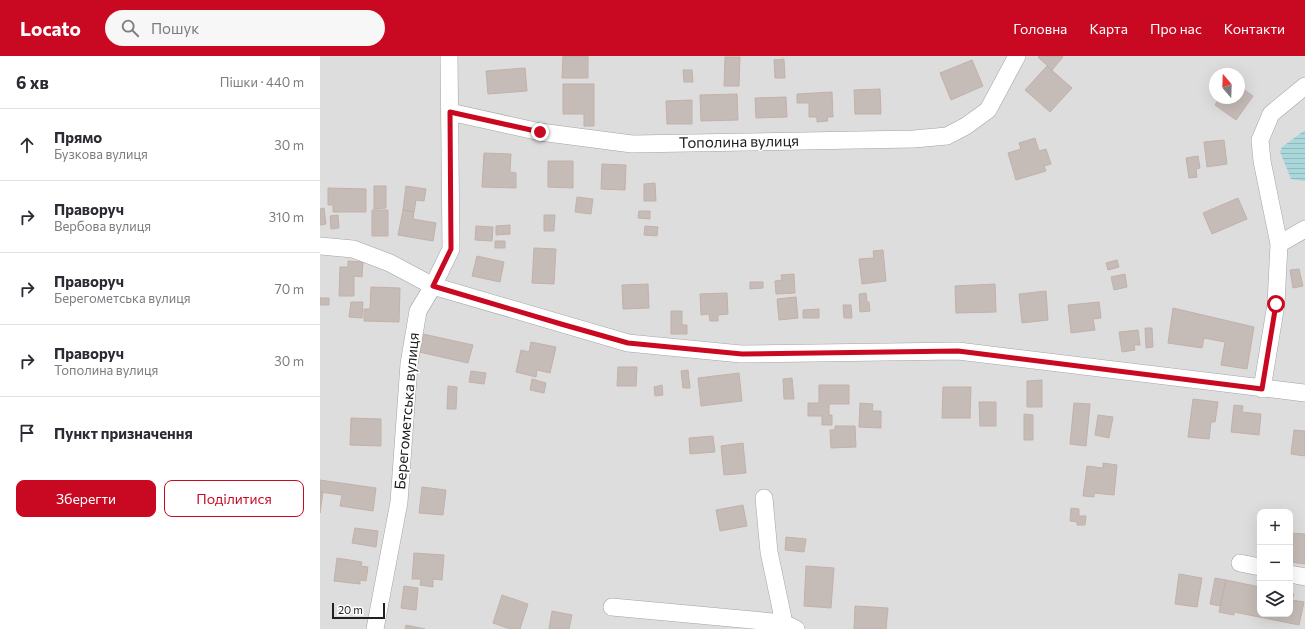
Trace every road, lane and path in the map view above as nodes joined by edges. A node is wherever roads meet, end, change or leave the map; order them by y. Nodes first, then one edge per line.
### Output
1 (449, 56) edge
2 (1017, 56) edge
3 (1305, 86) edge
4 (450, 112) junction
5 (1305, 229) edge
6 (1279, 244) junction
7 (320, 246) edge
8 (433, 286) junction
9 (1262, 389) junction
10 (1305, 393) edge
11 (764, 498) dead end
12 (1240, 563) dead end
13 (1257, 566) edge
14 (1293, 575) edge
15 (1305, 577) edge
16 (612, 607) dead end
17 (790, 626) edge
18 (375, 629) edge

1 - 4 street, Берегометська вулиця
2 - 4 street, Тополина вулиця
3 - 6 street
4 - 8 street, Берегометська вулиця
5 - 6 street
6 - 9 street
7 - 8 street
8 - 9 street
8 - 18 street, Берегометська вулиця
9 - 10 street
11 - 17 street
12 - 13 street
14 - 15 street
16 - 17 street

